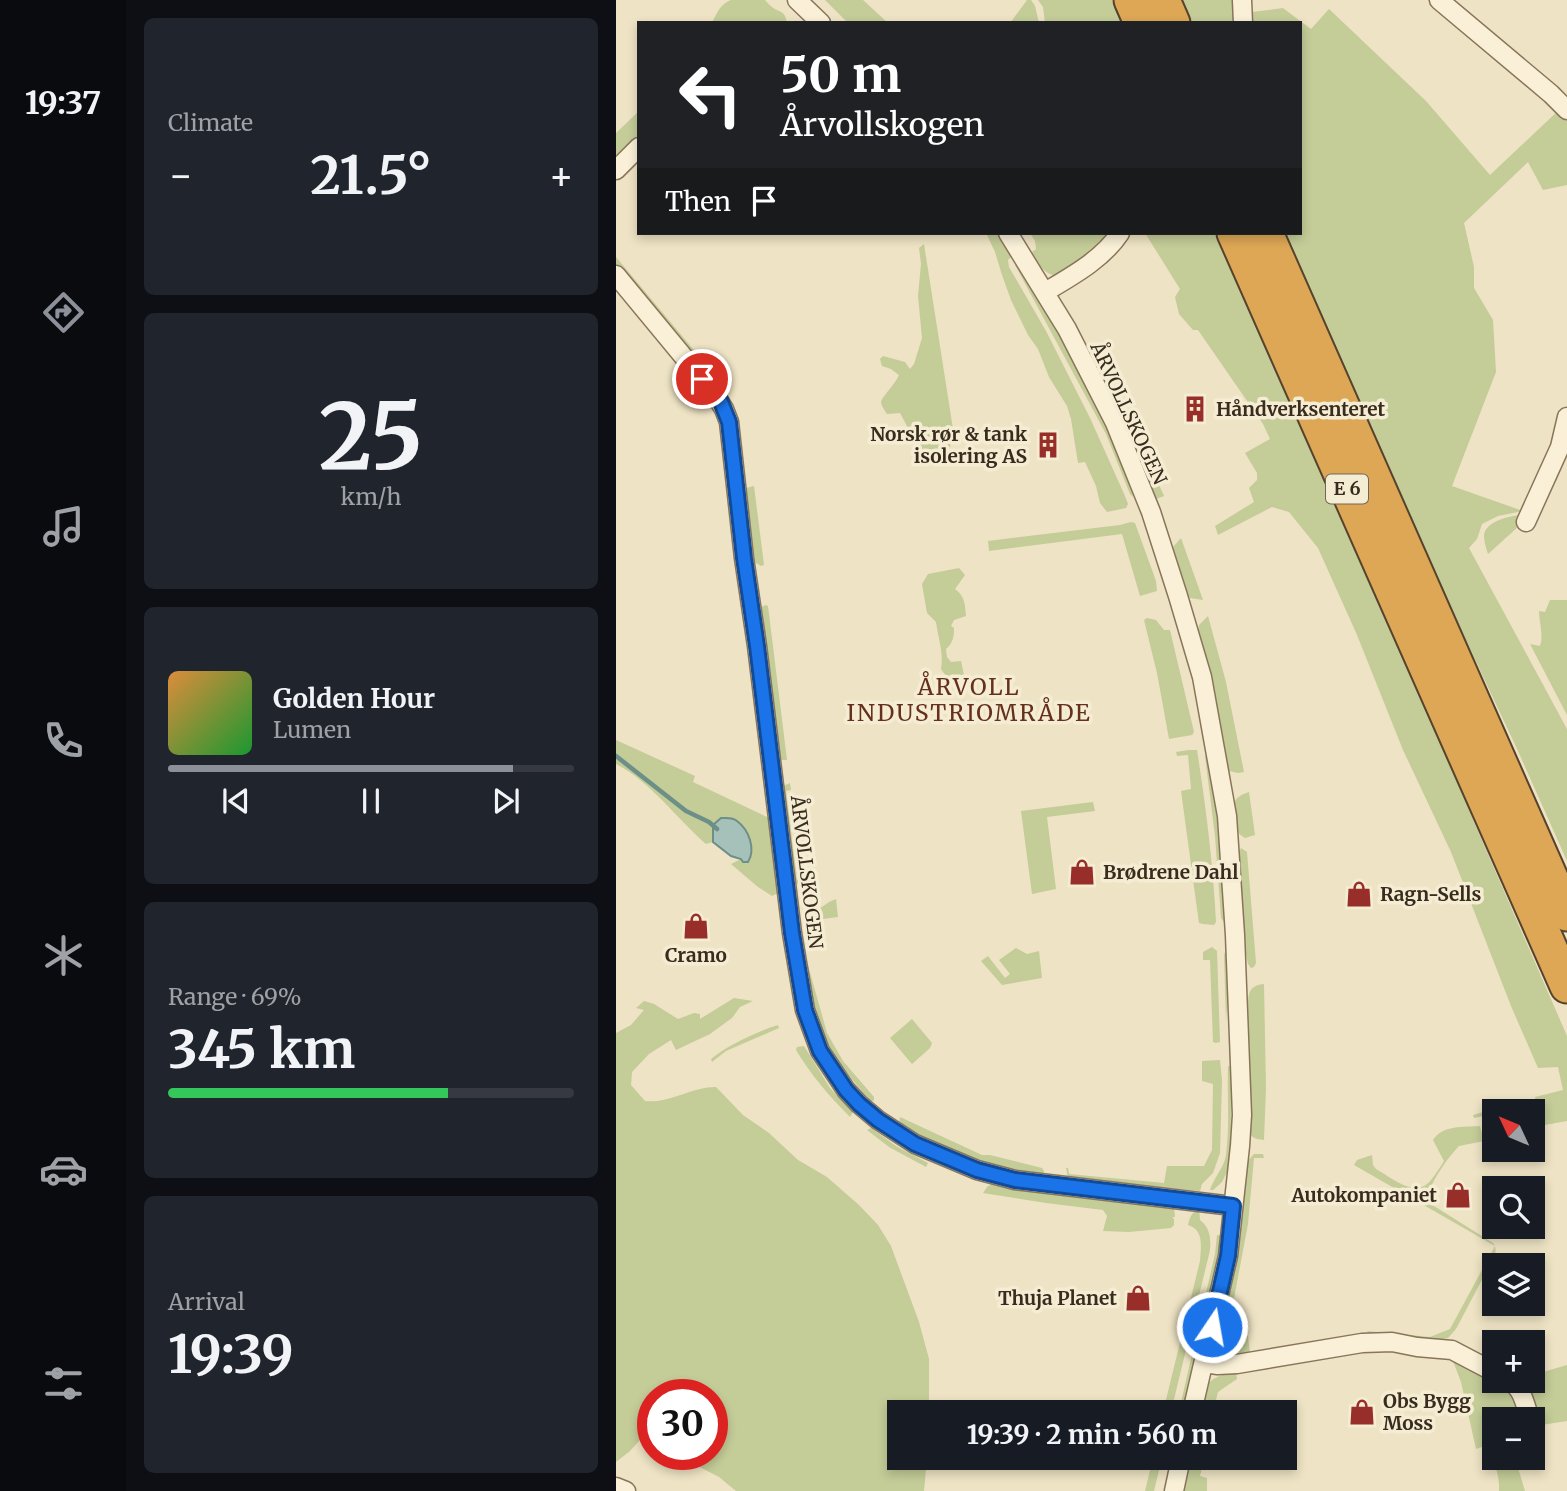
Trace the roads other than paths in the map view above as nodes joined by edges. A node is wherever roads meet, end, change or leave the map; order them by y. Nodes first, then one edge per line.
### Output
1 (797, 0) edge
2 (1131, 0) edge
3 (1163, 0) edge
4 (1242, 0) edge
5 (1439, 0) edge
6 (819, 21) edge
7 (1140, 21) edge
8 (1172, 21) edge
9 (1243, 21) edge
10 (1567, 110) edge
11 (637, 150) edge
12 (616, 170) edge
13 (1009, 235) edge
14 (1119, 235) edge
15 (1235, 235) edge
16 (1267, 235) edge
17 (616, 275) edge
18 (1045, 292) junction
19 (1567, 417) edge
20 (1527, 522) dead end
21 (1567, 914) edge
22 (1567, 986) edge
23 (1233, 1206) junction
24 (1204, 1363) junction
25 (1482, 1366) edge
26 (1195, 1400) edge
27 (1178, 1470) edge
28 (616, 1487) edge
29 (626, 1491) edge
30 (1174, 1491) edge

1 - 6 street
2 - 7 highway
3 - 8 highway
4 - 9 street
5 - 10 street
11 - 12 street
13 - 18 street, ÅRVOLLSKOGEN
14 - 18 street
15 - 22 highway, E 6
16 - 21 highway, E 6
17 - 23 street, ÅRVOLLSKOGEN
18 - 23 street, ÅRVOLLSKOGEN
19 - 20 street
23 - 24 street, ÅRVOLLSKOGEN
24 - 25 street
24 - 26 street, ÅRVOLLSKOGEN
27 - 30 street
28 - 29 street

